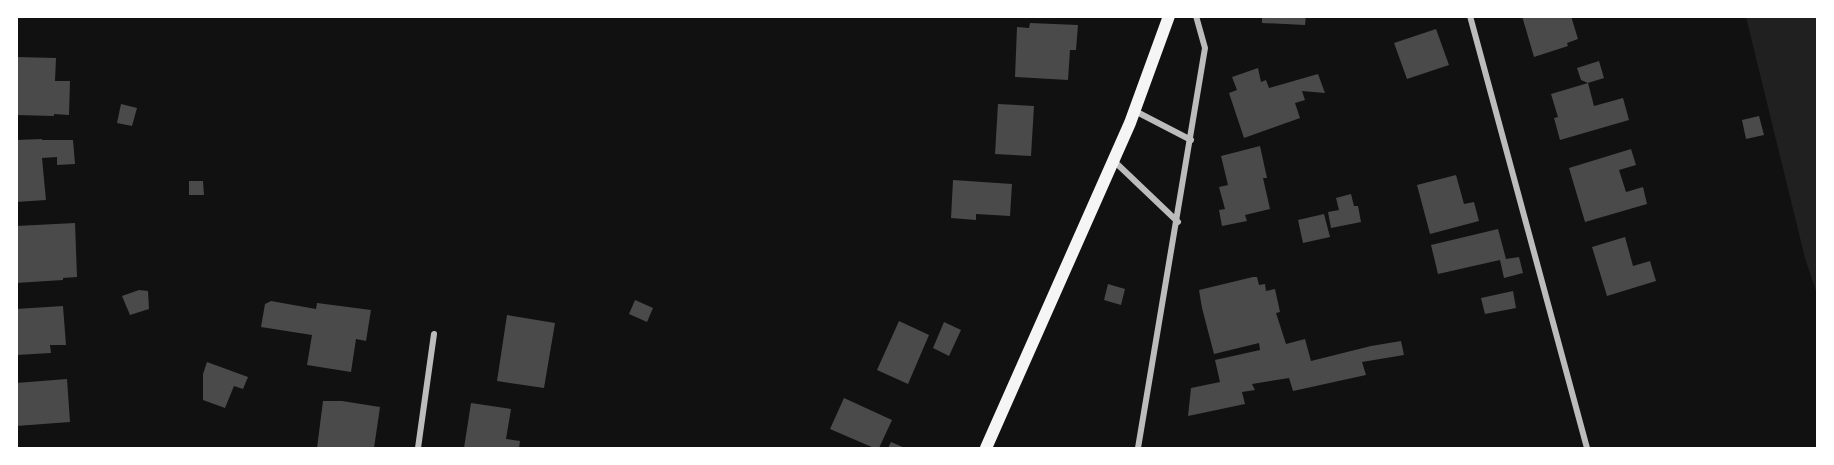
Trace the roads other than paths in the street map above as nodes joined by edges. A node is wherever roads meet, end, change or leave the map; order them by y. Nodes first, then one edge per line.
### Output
1 (1169, 16) edge
2 (1196, 16) edge
3 (1470, 16) edge
4 (1135, 111) junction
5 (1191, 140) junction
6 (1114, 161) junction
7 (1178, 222) junction
8 (434, 334) dead end
9 (418, 448) edge
10 (986, 448) edge
11 (1138, 448) edge
12 (1587, 448) edge

1 - 4 main road
2 - 5 street
3 - 12 street
4 - 5 street
4 - 6 main road
5 - 7 street
6 - 7 street
6 - 10 main road
7 - 11 street
8 - 9 street

